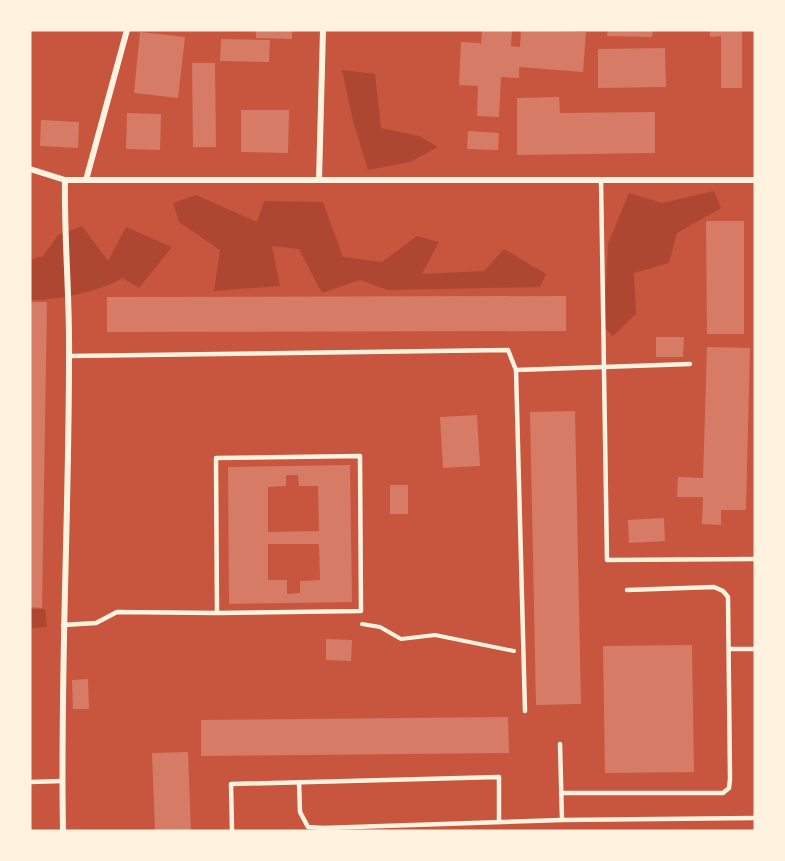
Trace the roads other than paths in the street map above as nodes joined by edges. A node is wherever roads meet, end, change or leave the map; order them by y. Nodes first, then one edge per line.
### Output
1 (127, 30) edge
2 (323, 30) edge
3 (30, 170) edge
4 (63, 180) junction
5 (86, 180) junction
6 (319, 180) junction
7 (601, 180) junction
8 (755, 180) edge
9 (69, 356) junction
10 (690, 364) dead end
11 (604, 366) junction
12 (516, 370) junction
13 (755, 559) edge
14 (627, 590) dead end
15 (217, 613) junction
16 (64, 623) junction
17 (729, 649) junction
18 (755, 649) edge
19 (525, 711) dead end
20 (560, 744) dead end
21 (62, 781) junction
22 (30, 782) edge
23 (298, 782) junction
24 (561, 794) junction
25 (755, 818) edge
26 (562, 820) junction
27 (499, 822) junction
28 (323, 829) edge
29 (63, 831) edge
30 (232, 831) edge

1 - 5 street
2 - 6 street
3 - 4 street
4 - 5 street
4 - 9 street
5 - 6 street
6 - 7 street
7 - 8 street
7 - 11 lane
9 - 12 lane
9 - 16 street
10 - 11 lane
11 - 12 lane
11 - 13 lane
12 - 19 lane
14 - 17 lane
15 - 15 lane
15 - 16 lane
16 - 21 street
17 - 18 lane
17 - 24 lane
20 - 24 lane
21 - 22 lane
21 - 29 street
23 - 27 lane
23 - 28 lane
23 - 30 lane
24 - 26 lane
25 - 26 lane
26 - 27 lane
27 - 28 lane

